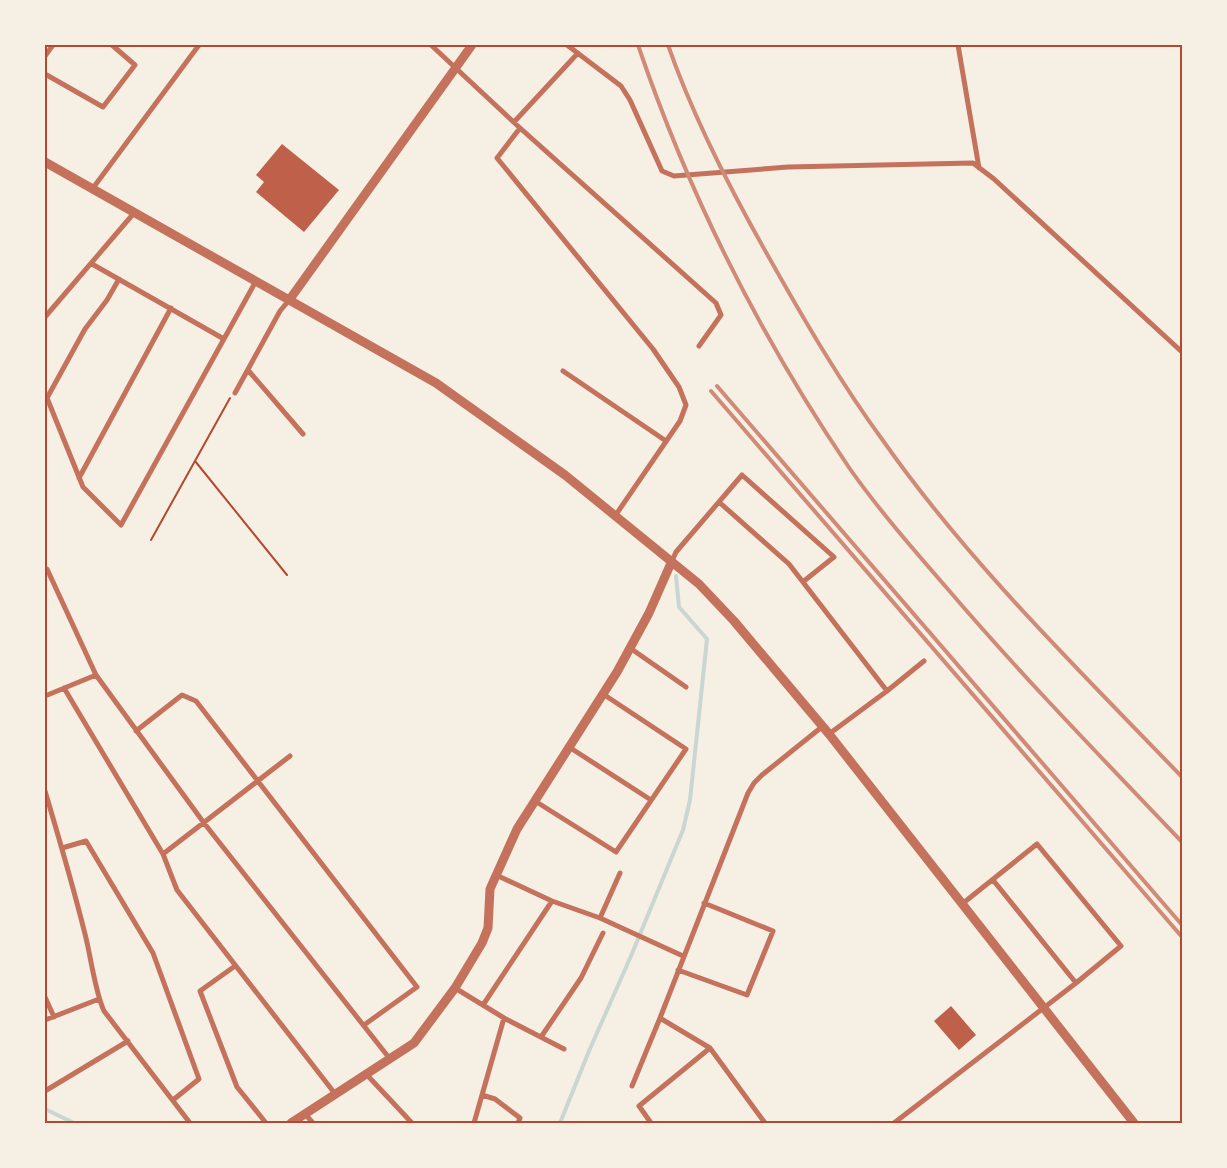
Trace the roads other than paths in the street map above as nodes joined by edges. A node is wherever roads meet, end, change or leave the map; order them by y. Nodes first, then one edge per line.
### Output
1 (53, 45) edge
2 (112, 45) edge
3 (199, 45) edge
4 (431, 45) edge
5 (472, 45) edge
6 (567, 45) edge
7 (958, 45) edge
8 (578, 53) junction
9 (45, 56) edge
10 (455, 68) junction
11 (45, 74) edge
12 (514, 122) junction
13 (520, 128) junction
14 (45, 162) edge
15 (979, 168) junction
16 (93, 188) junction
17 (134, 213) junction
18 (92, 264) junction
19 (118, 279) junction
20 (256, 280) junction
21 (290, 299) junction
22 (171, 308) junction
23 (45, 317) edge
24 (224, 339) junction
25 (699, 346) dead end
26 (1182, 352) edge
27 (248, 370) junction
28 (563, 372) dead end
29 (235, 393) road end
30 (303, 434) dead end
31 (666, 441) junction
32 (79, 478) junction
33 (719, 502) junction
34 (615, 516) junction
35 (671, 563) junction
36 (46, 568) dead end
37 (804, 581) junction
38 (630, 648) junction
39 (924, 661) dead end
40 (96, 675) junction
41 (686, 687) dead end
42 (64, 688) junction
43 (887, 691) junction
44 (603, 694) junction
45 (45, 696) edge
46 (823, 726) junction
47 (136, 731) junction
48 (829, 734) junction
49 (569, 748) junction
50 (290, 756) dead end
51 (258, 781) junction
52 (45, 791) edge
53 (651, 800) junction
54 (535, 801) junction
55 (204, 823) junction
56 (62, 848) junction
57 (163, 854) junction
58 (620, 873) dead end
59 (496, 875) junction
60 (993, 880) junction
61 (552, 901) junction
62 (704, 904) junction
63 (962, 904) junction
64 (600, 918) junction
65 (603, 933) dead end
66 (683, 956) junction
67 (235, 966) junction
68 (678, 970) junction
69 (1076, 983) junction
70 (455, 988) junction
71 (45, 997) edge
72 (99, 1000) junction
73 (483, 1005) junction
74 (1043, 1008) junction
75 (54, 1017) junction
76 (504, 1018) junction
77 (660, 1018) junction
78 (45, 1020) edge
79 (364, 1026) junction
80 (541, 1037) junction
81 (128, 1041) junction
82 (710, 1048) junction
83 (564, 1049) dead end
84 (390, 1060) junction
85 (367, 1075) junction
86 (632, 1086) dead end
87 (45, 1091) edge
88 (336, 1095) junction
89 (482, 1095) junction
90 (173, 1100) junction
91 (305, 1114) junction
92 (190, 1123) edge
93 (266, 1123) edge
94 (291, 1123) edge
95 (313, 1123) edge
96 (412, 1123) edge
97 (474, 1123) edge
98 (518, 1123) edge
99 (651, 1123) edge
100 (765, 1123) edge
101 (894, 1123) edge
102 (1134, 1123) edge

1 - 9 street
2 - 11 street
3 - 16 street
4 - 10 street
5 - 10 street
6 - 8 street
7 - 15 street
8 - 12 street
8 - 15 street
10 - 12 street
10 - 21 street
12 - 13 street
13 - 25 street
13 - 31 street
14 - 16 street
15 - 26 street
16 - 17 street
17 - 18 street
17 - 20 street
18 - 19 street
18 - 23 street
19 - 22 street
19 - 32 street
20 - 21 street
20 - 24 street
21 - 27 street
21 - 34 street
22 - 24 street
22 - 32 street
24 - 32 street
27 - 29 street
27 - 30 street
28 - 31 street
31 - 34 street
33 - 35 street
33 - 37 street
33 - 37 street
34 - 35 street
35 - 38 street
35 - 46 street
36 - 40 street
37 - 43 street
38 - 41 street
38 - 44 street
39 - 43 street
40 - 42 street
40 - 47 street
42 - 45 street
42 - 57 street
43 - 48 street
44 - 49 street
44 - 53 street
46 - 48 street
46 - 62 street
47 - 51 street
47 - 55 street
48 - 63 street
49 - 53 street
49 - 54 street
50 - 51 street
51 - 55 street
51 - 79 street
52 - 56 street
53 - 54 street
54 - 59 street
55 - 57 street
55 - 79 street
56 - 72 street
56 - 90 street
57 - 67 street
58 - 64 street
59 - 61 street
59 - 70 street
60 - 63 street
60 - 69 street
60 - 69 street
61 - 64 street
61 - 73 street
62 - 66 street
62 - 68 street
63 - 74 street
64 - 66 street
65 - 80 street
66 - 68 street
67 - 88 street
67 - 93 street
68 - 77 street
69 - 74 street
70 - 73 street
70 - 84 street
71 - 75 street
72 - 75 street
72 - 81 street
73 - 76 street
74 - 101 street
74 - 102 street
75 - 78 street
76 - 80 street
76 - 89 street
77 - 82 street
77 - 86 street
79 - 84 street
80 - 83 street
81 - 87 street
81 - 90 street
82 - 99 street
82 - 100 street
84 - 85 street
85 - 88 street
85 - 96 street
88 - 91 street
89 - 97 street
89 - 98 street
90 - 92 street
91 - 94 street
91 - 95 street

